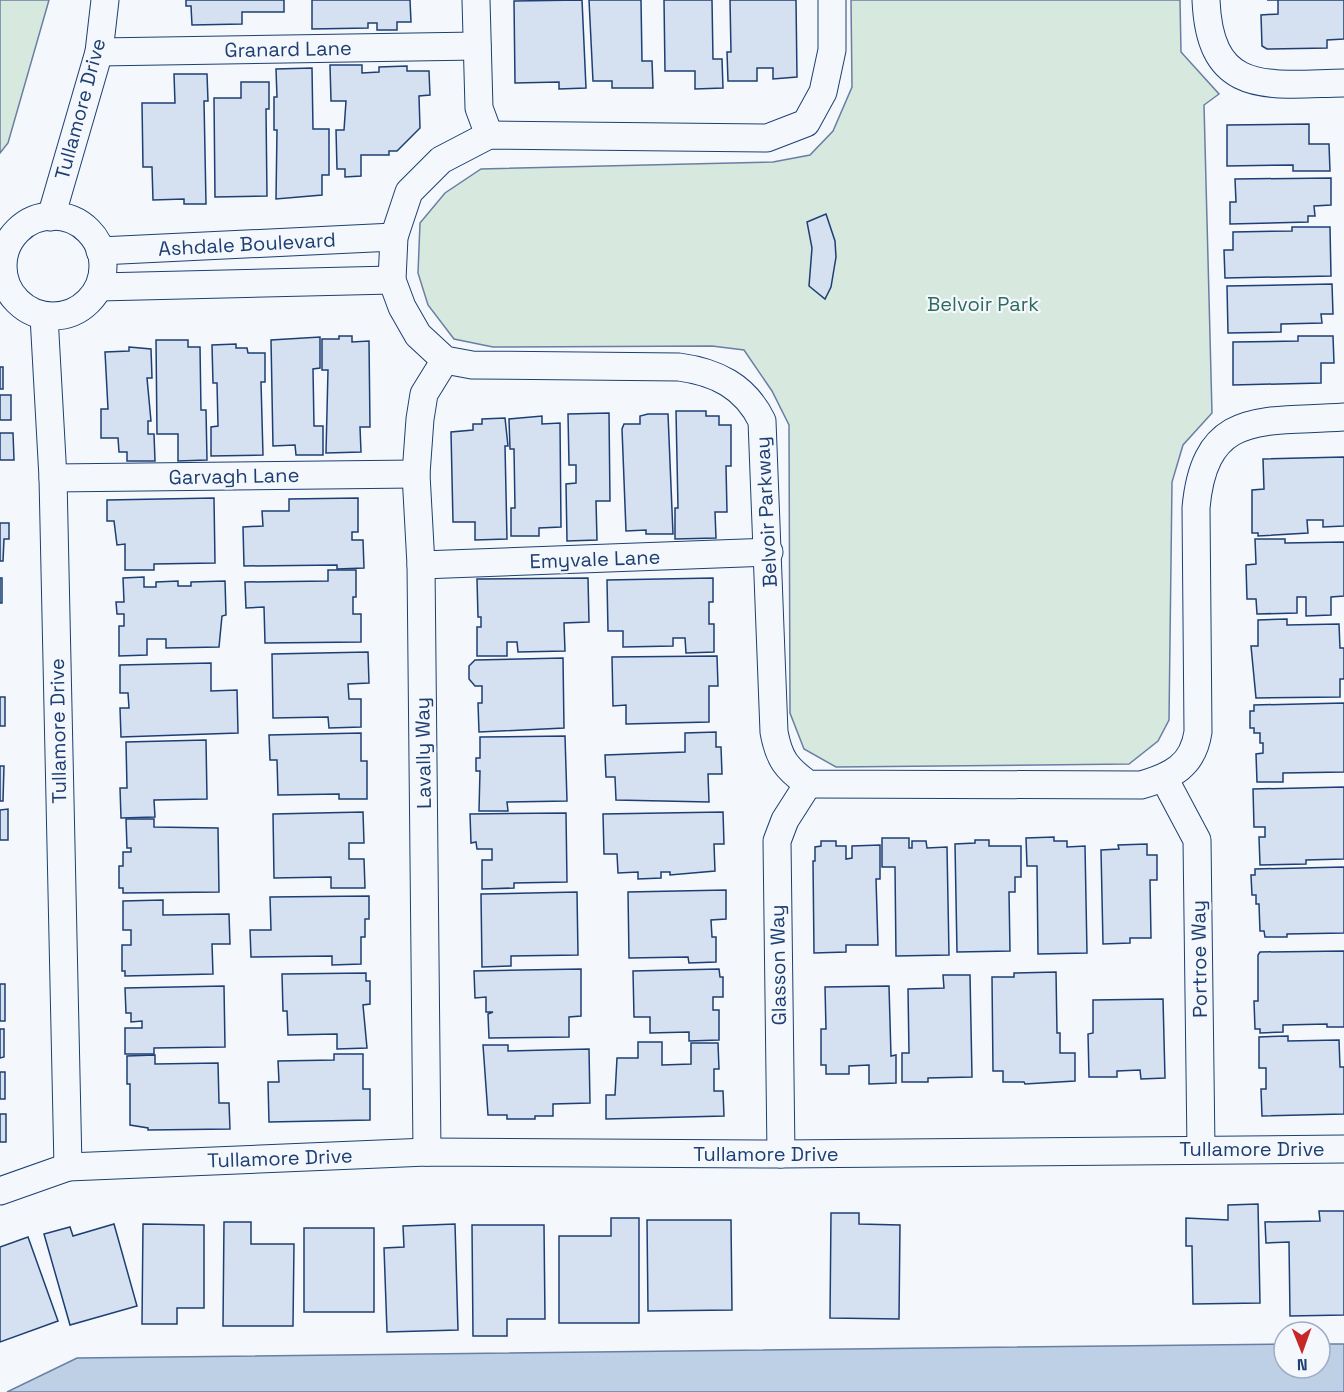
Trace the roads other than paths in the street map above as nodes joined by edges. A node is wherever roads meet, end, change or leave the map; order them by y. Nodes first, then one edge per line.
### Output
1 (105, 0) edge
2 (476, 0) edge
3 (832, 0) edge
4 (1206, 0) edge
5 (477, 46) junction
6 (99, 52) junction
7 (1344, 83) edge
8 (489, 135) junction
9 (51, 216) junction
10 (394, 237) junction
11 (100, 251) junction
12 (1, 273) edge
13 (392, 280) junction
14 (99, 287) junction
15 (44, 315) junction
16 (445, 360) junction
17 (1344, 417) edge
18 (416, 474) junction
19 (53, 478) junction
20 (769, 552) junction
21 (421, 565) junction
22 (1164, 778) junction
23 (808, 784) junction
24 (1200, 1149) junction
25 (1344, 1149) edge
26 (427, 1152) junction
27 (781, 1154) junction
28 (68, 1167) junction
29 (0, 1191) edge

1 - 6 street, Tullamore Drive
2 - 5 street
3 - 8 street
4 - 7 street
5 - 6 street, Granard Lane
5 - 8 street
6 - 9 street, Tullamore Drive
8 - 10 street
9 - 11 street
9 - 12 street
10 - 11 street, Ashdale Boulevard
10 - 13 street
11 - 14 street
12 - 15 street
13 - 14 street, Ashdale Boulevard
13 - 16 street
14 - 15 street
15 - 19 street, Tullamore Drive
16 - 18 street, Lavally Way
16 - 20 street, Belvoir Parkway
17 - 22 street
18 - 19 street, Garvagh Lane
18 - 21 street, Lavally Way
19 - 28 street, Tullamore Drive
20 - 21 street, Emyvale Lane
20 - 23 street, Belvoir Parkway
21 - 26 street, Lavally Way
22 - 23 street
22 - 24 street, Portroe Way
23 - 27 street, Glasson Way
24 - 25 street, Tullamore Drive
24 - 27 street, Tullamore Drive
26 - 27 street, Tullamore Drive
26 - 28 street, Tullamore Drive
28 - 29 street

